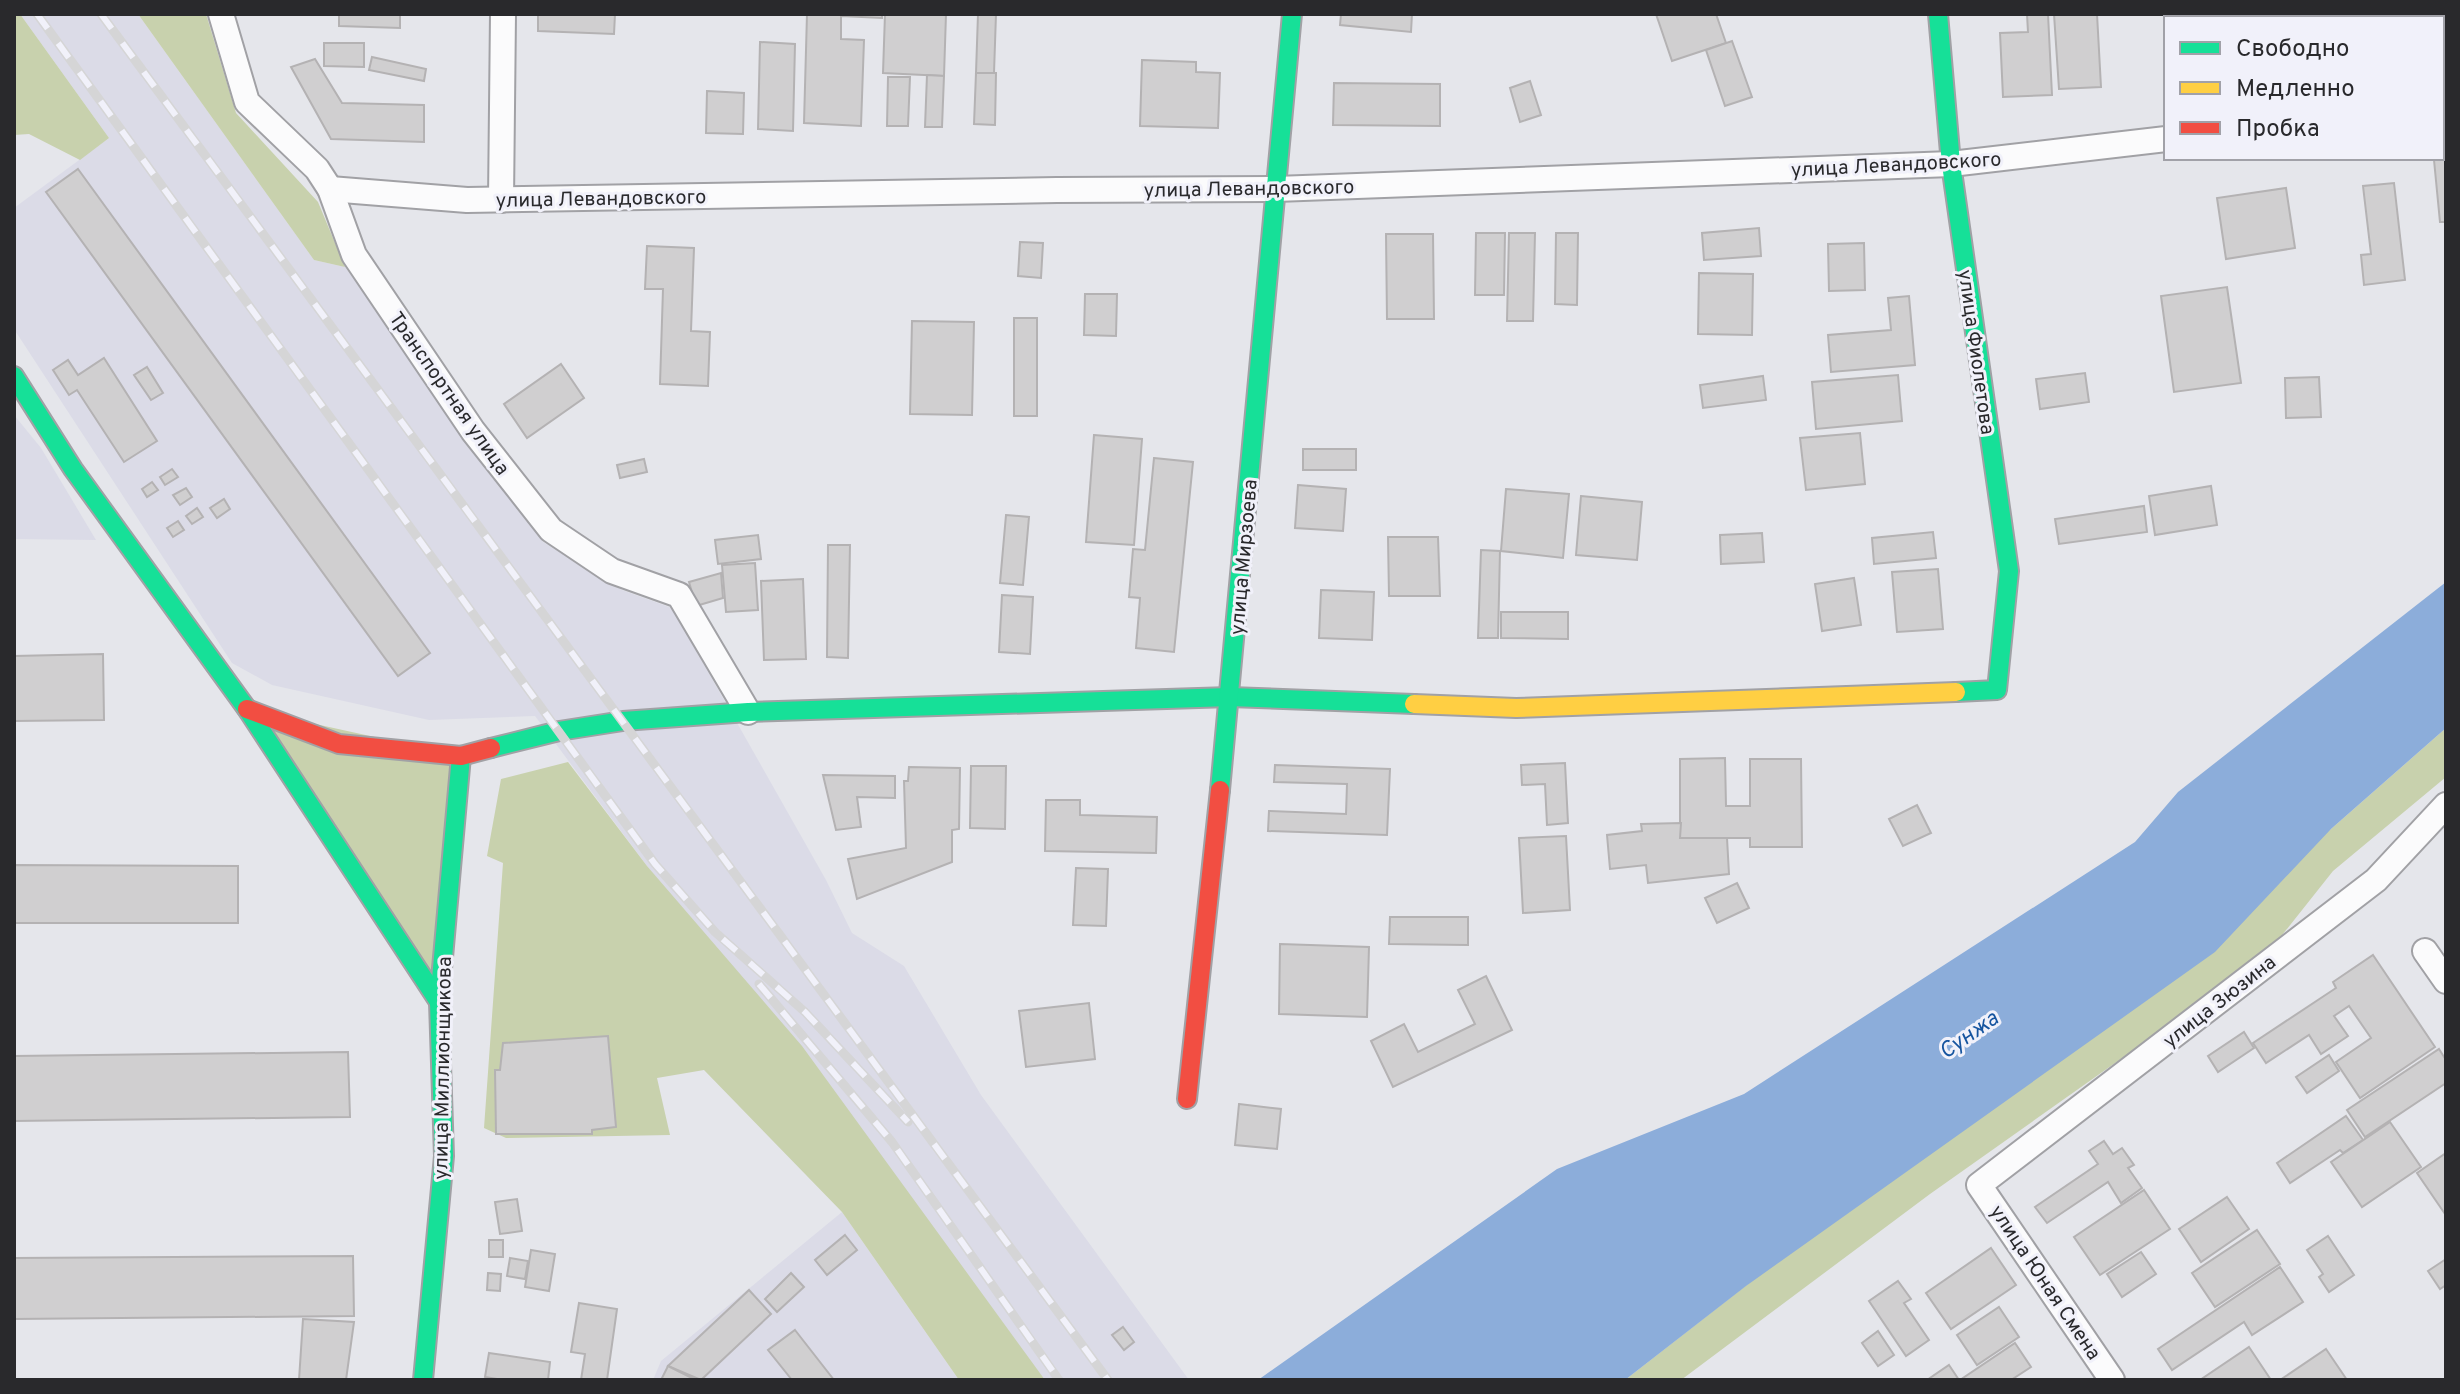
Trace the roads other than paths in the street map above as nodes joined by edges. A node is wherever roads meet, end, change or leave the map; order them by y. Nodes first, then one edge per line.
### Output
1 (221, 14) edge
2 (503, 14) edge
3 (1292, 14) edge
4 (1938, 14) edge
5 (2164, 139) edge
6 (1951, 164) junction
7 (330, 189) junction
8 (1276, 189) junction
9 (501, 200) junction
10 (14, 376) edge
11 (1230, 697) junction
12 (247, 709) junction
13 (748, 712) junction
14 (461, 756) junction
15 (2446, 805) edge
16 (2425, 951) dead end
17 (2446, 981) edge
18 (439, 1002) junction
19 (1187, 1099) dead end
20 (1979, 1185) joint
21 (423, 1380) edge
22 (2112, 1380) edge

1 - 7 street, Транспортная улица
2 - 9 street
3 - 8 street, улица Мирзоева
4 - 6 street, улица Фиолетова
5 - 6 street, улица Левандовского
6 - 8 street, улица Левандовского
6 - 11 street, улица Фиолетова
7 - 9 street, улица Левандовского
7 - 13 street, Транспортная улица
8 - 9 street, улица Левандовского
8 - 11 street, улица Мирзоева
10 - 12 street
11 - 13 street
11 - 19 street, улица Мирзоева
12 - 14 street
12 - 18 street
13 - 14 street
14 - 18 street, улица Миллионщикова
15 - 20 street, улица Зюзина
16 - 17 street
18 - 21 street, улица Миллионщикова
20 - 22 street, улица Юная Смена

